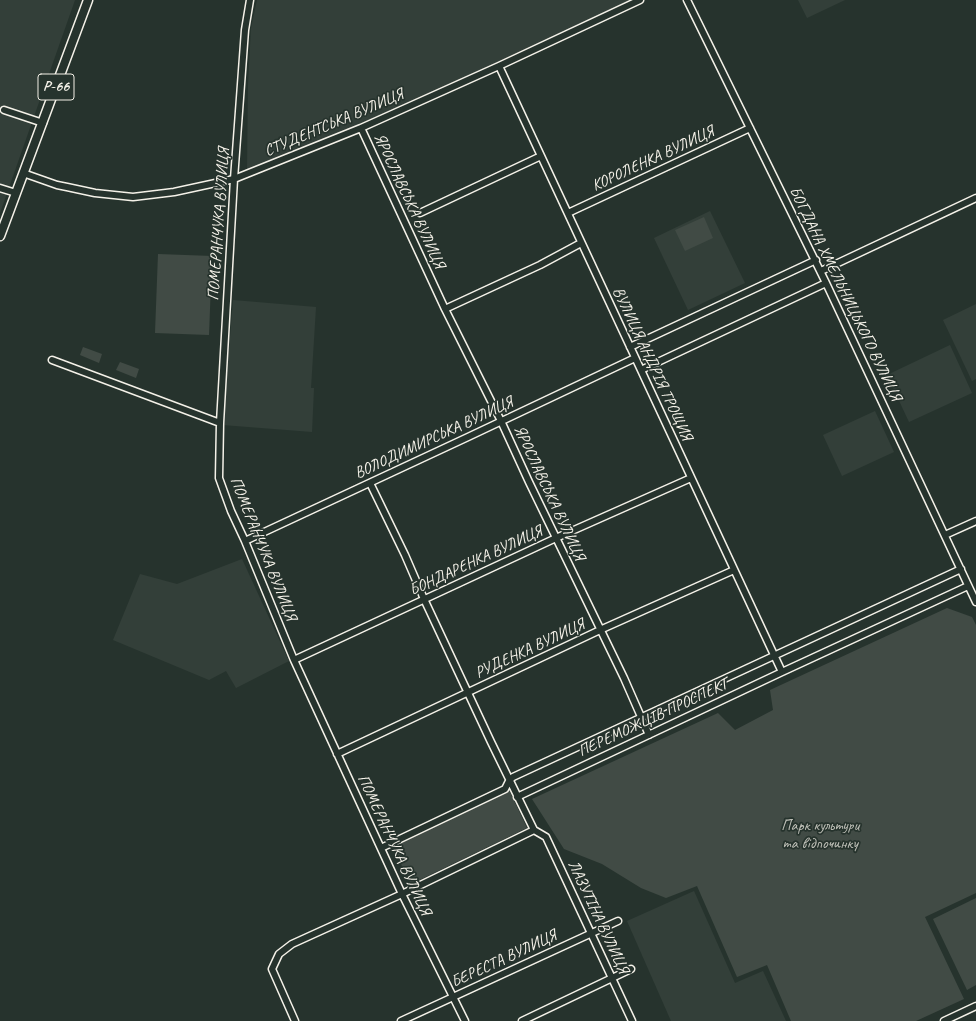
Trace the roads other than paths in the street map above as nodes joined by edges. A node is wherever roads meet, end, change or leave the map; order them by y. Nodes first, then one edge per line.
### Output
1 (88, 0) edge
2 (250, 0) edge
3 (640, 0) edge
4 (687, 0) edge
5 (499, 66) junction
6 (4, 110) dead end
7 (43, 122) junction
8 (361, 128) junction
9 (750, 128) junction
10 (541, 156) junction
11 (23, 173) junction
12 (234, 179) junction
13 (0, 188) edge
14 (16, 193) junction
15 (976, 198) edge
16 (420, 213) dead end
17 (568, 213) junction
18 (0, 236) edge
19 (582, 243) junction
20 (816, 260) junction
21 (821, 271) junction
22 (826, 283) junction
23 (445, 309) junction
24 (630, 347) junction
25 (635, 358) junction
26 (52, 360) dead end
27 (641, 370) junction
28 (501, 421) junction
29 (220, 423) junction
30 (691, 478) junction
31 (370, 483) junction
32 (976, 521) edge
33 (945, 535) junction
34 (556, 538) junction
35 (245, 541) junction
36 (961, 569) junction
37 (734, 570) junction
38 (968, 586) junction
39 (424, 599) junction
40 (976, 602) edge
41 (600, 630) junction
42 (774, 656) junction
43 (294, 660) junction
44 (782, 672) junction
45 (467, 692) junction
46 (642, 718) junction
47 (649, 734) junction
48 (338, 754) junction
49 (509, 781) junction
50 (517, 797) junction
51 (534, 830) junction
52 (381, 848) junction
53 (402, 894) junction
54 (618, 921) dead end
55 (591, 933) junction
56 (631, 969) dead end
57 (612, 978) junction
58 (453, 997) junction
59 (976, 1006) edge
60 (295, 1021) edge
61 (401, 1021) edge
62 (465, 1021) edge
63 (522, 1021) edge
64 (632, 1021) edge
65 (944, 1021) edge

1 - 7 main road, Р-66
2 - 12 street, ПОМЕРАНЧУКА ВУЛИЦЯ
3 - 5 street, СТУДЕНТСЬКА ВУЛИЦЯ
4 - 9 street, БОГДАНА ХМЕЛЬНИЦЬКОГО ВУЛИЦЯ
5 - 8 street, СТУДЕНТСЬКА ВУЛИЦЯ
5 - 10 street, ВУЛИЦЯ АНДРІЯ ТРОЩИЯ
6 - 7 street
7 - 11 main road, Р-66
8 - 12 street, СТУДЕНТСЬКА ВУЛИЦЯ
8 - 23 street, ЯРОСЛАВСЬКА ВУЛИЦЯ
9 - 17 street, КОРОЛЕНКА ВУЛИЦЯ
9 - 20 street, БОГДАНА ХМЕЛЬНИЦЬКОГО ВУЛИЦЯ
10 - 16 street
10 - 17 street, ВУЛИЦЯ АНДРІЯ ТРОЩИЯ
11 - 12 street, СТУДЕНТСЬКА ВУЛИЦЯ
11 - 14 main road, Р-66
12 - 29 street, ПОМЕРАНЧУКА ВУЛИЦЯ
13 - 14 street
14 - 18 main road, Р-66
15 - 21 street
17 - 19 street, ВУЛИЦЯ АНДРІЯ ТРОЩИЯ
19 - 23 street
19 - 24 street, ВУЛИЦЯ АНДРІЯ ТРОЩИЯ
20 - 21 street, БОГДАНА ХМЕЛЬНИЦЬКОГО ВУЛИЦЯ
20 - 24 street
21 - 22 street, БОГДАНА ХМЕЛЬНИЦЬКОГО ВУЛИЦЯ
22 - 27 street
22 - 33 street, БОГДАНА ХМЕЛЬНИЦЬКОГО ВУЛИЦЯ
23 - 28 street, ЯРОСЛАВСЬКА ВУЛИЦЯ
24 - 25 street, ВУЛИЦЯ АНДРІЯ ТРОЩИЯ
25 - 27 street, ВУЛИЦЯ АНДРІЯ ТРОЩИЯ
25 - 28 street, ВОЛОДИМИРСЬКА ВУЛИЦЯ
26 - 29 street
27 - 30 street, ВУЛИЦЯ АНДРІЯ ТРОЩИЯ
28 - 31 street, ВОЛОДИМИРСЬКА ВУЛИЦЯ
28 - 34 street, ЯРОСЛАВСЬКА ВУЛИЦЯ
29 - 35 street, ПОМЕРАНЧУКА ВУЛИЦЯ
30 - 34 street, БОНДАРЕНКА ВУЛИЦЯ
30 - 37 street, ВУЛИЦЯ АНДРІЯ ТРОЩИЯ
31 - 35 street, ВОЛОДИМИРСЬКА ВУЛИЦЯ
31 - 39 street
32 - 33 street
33 - 36 street, БОГДАНА ХМЕЛЬНИЦЬКОГО ВУЛИЦЯ
34 - 39 street, БОНДАРЕНКА ВУЛИЦЯ
34 - 41 street, ЯРОСЛАВСЬКА ВУЛИЦЯ
35 - 43 street, ПОМЕРАНЧУКА ВУЛИЦЯ
36 - 38 street, БОГДАНА ХМЕЛЬНИЦЬКОГО ВУЛИЦЯ
36 - 42 street, ПЕРЕМОЖЦІВ ПРОСПЕКТ
37 - 41 street, РУДЕНКА ВУЛИЦЯ
37 - 42 street, ВУЛИЦЯ АНДРІЯ ТРОЩИЯ
38 - 40 street, БОГДАНА ХМЕЛЬНИЦЬКОГО ВУЛИЦЯ
38 - 44 street, ПЕРЕМОЖЦІВ ПРОСПЕКТ
39 - 43 street, БОНДАРЕНКА ВУЛИЦЯ
39 - 45 street
41 - 45 street, РУДЕНКА ВУЛИЦЯ
41 - 46 street, ЯРОСЛАВСЬКА ВУЛИЦЯ
42 - 44 street, ВУЛИЦЯ АНДРІЯ ТРОЩИЯ
42 - 46 street, ПЕРЕМОЖЦІВ ПРОСПЕКТ
43 - 48 street, ПОМЕРАНЧУКА ВУЛИЦЯ
44 - 47 street, ПЕРЕМОЖЦІВ ПРОСПЕКТ
45 - 48 street, РУДЕНКА ВУЛИЦЯ
45 - 49 street
46 - 47 street, ЯРОСЛАВСЬКА ВУЛИЦЯ
46 - 49 street, ПЕРЕМОЖЦІВ ПРОСПЕКТ
47 - 50 street, ПЕРЕМОЖЦІВ ПРОСПЕКТ
48 - 52 street, ПОМЕРАНЧУКА ВУЛИЦЯ
49 - 50 street
49 - 52 street, ПЕРЕМОЖЦІВ ПРОСПЕКТ
50 - 51 street
51 - 53 street
51 - 55 street, ЛАЗУТІНА ВУЛИЦЯ
52 - 53 street, ПОМЕРАНЧУКА ВУЛИЦЯ
53 - 58 street, ПОМЕРАНЧУКА ВУЛИЦЯ
53 - 60 street
54 - 55 street, БЕРЕСТА ВУЛИЦЯ
55 - 57 street, ЛАЗУТІНА ВУЛИЦЯ
55 - 58 street, БЕРЕСТА ВУЛИЦЯ
56 - 57 street
57 - 63 street
57 - 64 street, ЛАЗУТІНА ВУЛИЦЯ
58 - 61 street, БЕРЕСТА ВУЛИЦЯ
58 - 62 street, ПОМЕРАНЧУКА ВУЛИЦЯ
59 - 65 street

